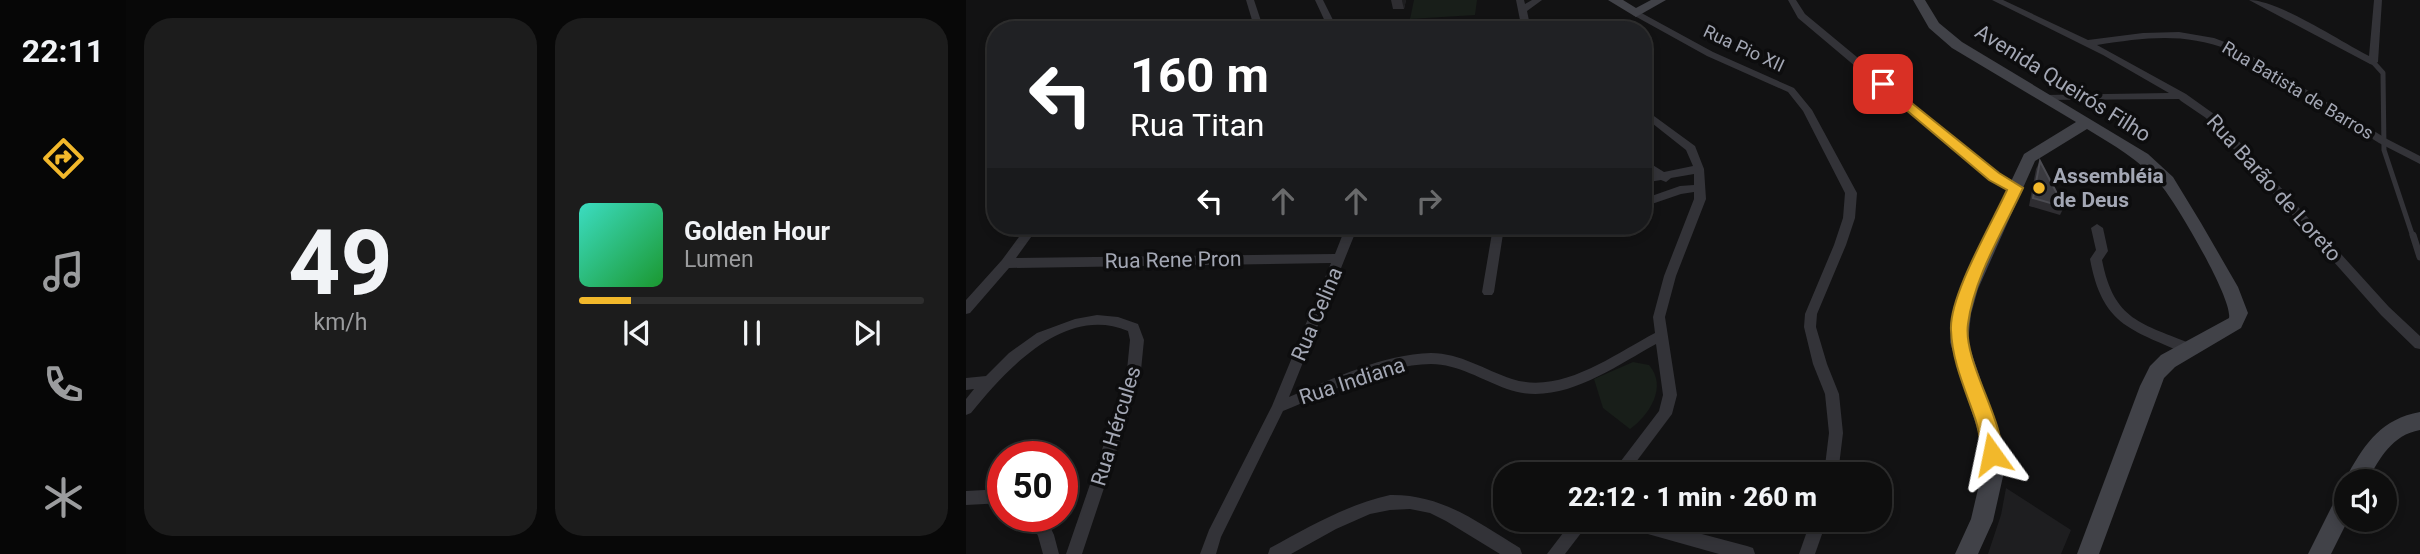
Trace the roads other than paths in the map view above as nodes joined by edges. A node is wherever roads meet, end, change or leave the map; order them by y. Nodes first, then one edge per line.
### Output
1 (1250, 0) edge
2 (1319, 0) edge
3 (1538, 0) edge
4 (1614, 0) edge
5 (1660, 0) edge
6 (1792, 0) edge
7 (1919, 0) edge
8 (1996, 0) edge
9 (2253, 0) edge
10 (2378, 0) edge
11 (1521, 5) edge
12 (1636, 13) junction
13 (1257, 21) edge
14 (1330, 21) edge
15 (1650, 21) edge
16 (1652, 22) edge
17 (2088, 43) junction
18 (2373, 62) junction
19 (2182, 96) junction
20 (2045, 98) junction
21 (1652, 117) edge
22 (2087, 122) junction
23 (2383, 141) junction
24 (2420, 160) edge
25 (1652, 168) edge
26 (1699, 169) junction
27 (1662, 174) junction
28 (1652, 177) edge
29 (1700, 188) junction
30 (2015, 188) junction
31 (1675, 191) junction
32 (1652, 200) edge
33 (2097, 228) dead end
34 (1026, 235) edge
35 (1349, 235) edge
36 (1497, 235) edge
37 (2420, 257) edge
38 (1340, 258) junction
39 (1006, 263) junction
40 (1488, 292) dead end
41 (966, 309) edge
42 (1662, 335) junction
43 (2420, 344) edge
44 (2189, 349) junction
45 (989, 381) junction
46 (966, 384) edge
47 (1278, 407) junction
48 (966, 409) edge
49 (2420, 421) edge
50 (1627, 462) edge
51 (1832, 462) edge
52 (2362, 469) edge
53 (987, 497) edge
54 (966, 498) edge
55 (2334, 525) edge
56 (1045, 532) edge
57 (1573, 532) edge
58 (1667, 532) edge
59 (1815, 532) edge
60 (1051, 554) edge
61 (1074, 554) edge
62 (1208, 554) edge
63 (1276, 554) edge
64 (1514, 554) edge
65 (1555, 554) edge
66 (1747, 554) edge
67 (1807, 554) edge
68 (1966, 554) edge
69 (2088, 554) edge
70 (2319, 554) edge

1 - 13 street
2 - 14 street
3 - 11 street
4 - 12 main road, Rua Pio XII
5 - 12 main road
6 - 30 street
7 - 20 main road, Avenida Queirós Filho
8 - 17 street, Rua Barão de Loreto
9 - 18 street
10 - 18 street
12 - 15 street, Rua Pio XII
16 - 51 street, Rua Pio XII
17 - 19 street, Rua Barão de Loreto
17 - 23 street, Rua Batista de Barros
18 - 23 lane
19 - 20 street
19 - 43 street, Rua Barão de Loreto
20 - 22 main road, Avenida Queirós Filho
21 - 26 street
22 - 30 main road
22 - 44 main road, Avenida Queirós Filho
23 - 24 street, Rua Batista de Barros
23 - 37 lane
25 - 27 street
26 - 27 street
26 - 29 street
27 - 28 street
27 - 31 street
29 - 31 street
29 - 42 street
30 - 68 main road
31 - 32 street
33 - 44 street
34 - 39 street
35 - 38 street, Rua Celina
36 - 40 street
38 - 39 street, Rua Rene Pron
38 - 47 street, Rua Celina
39 - 41 street
42 - 47 street, Rua Indiana
42 - 50 street
44 - 69 main road, Avenida Queirós Filho
45 - 46 street
45 - 48 street, Rua Hércules
45 - 61 street, Rua Hércules
47 - 62 street, Rua Celina
49 - 52 main road
53 - 54 street
55 - 70 main road
56 - 60 street
57 - 65 street
58 - 66 street
59 - 67 street
63 - 64 street

